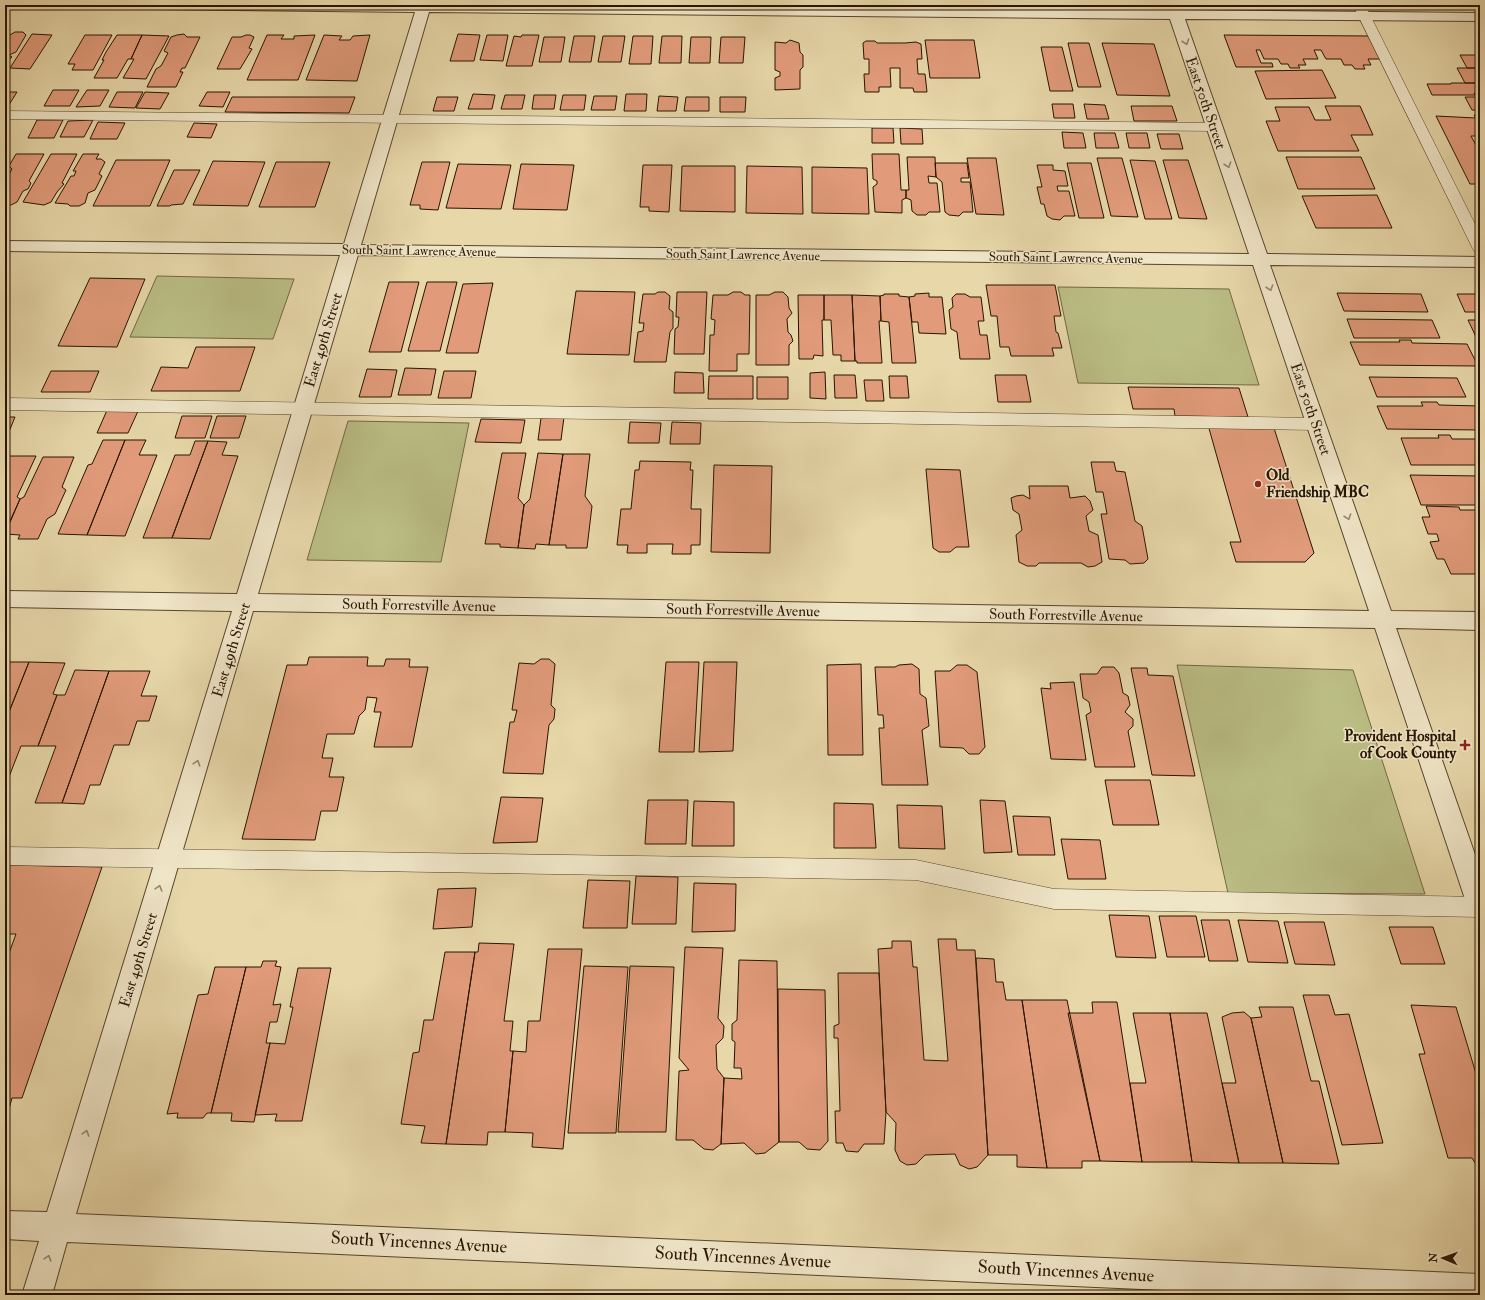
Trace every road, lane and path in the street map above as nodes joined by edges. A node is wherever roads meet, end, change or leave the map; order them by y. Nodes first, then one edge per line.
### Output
1 (148, 5) edge
2 (423, 6) edge
3 (1175, 10) edge
4 (1362, 11) edge
5 (1480, 17) edge
6 (5, 115) edge
7 (390, 119) junction
8 (1215, 127) junction
9 (5, 246) edge
10 (1480, 248) edge
11 (350, 250) junction
12 (1260, 259) junction
13 (1480, 262) edge
14 (5, 404) edge
15 (303, 407) junction
16 (1316, 424) junction
17 (5, 599) edge
18 (245, 603) junction
19 (1383, 619) junction
20 (1480, 621) edge
21 (5, 856) edge
22 (168, 858) junction
23 (1480, 906) edge
24 (5, 1225) edge
25 (57, 1227) junction
26 (1480, 1289) edge
27 (37, 1295) edge

1 - 2 street
2 - 3 street
2 - 7 street, East 49th Street
3 - 4 street
3 -> 8 street, East 50th Street
4 - 5 street
4 - 10 lane
6 - 7 lane
7 - 8 lane
7 - 11 street, East 49th Street
8 -> 12 street, East 50th Street
9 - 11 street, South Saint Lawrence Avenue
11 - 12 street, South Saint Lawrence Avenue
11 - 15 street, East 49th Street
12 - 13 street, South Saint Lawrence Avenue
12 -> 16 street, East 50th Street
14 - 15 lane
15 - 16 lane
15 - 18 street, East 49th Street
16 -> 19 street, East 50th Street
17 - 18 street, South Forrestville Avenue
18 - 19 street, South Forrestville Avenue
22 -> 18 street, East 49th Street
19 - 20 street, South Forrestville Avenue
19 - 23 street, East 50th Street
21 - 22 lane
22 - 23 lane
25 -> 22 street, East 49th Street
24 - 25 street, South Vincennes Avenue
25 - 26 street, South Vincennes Avenue
27 -> 25 street, East 49th Street

